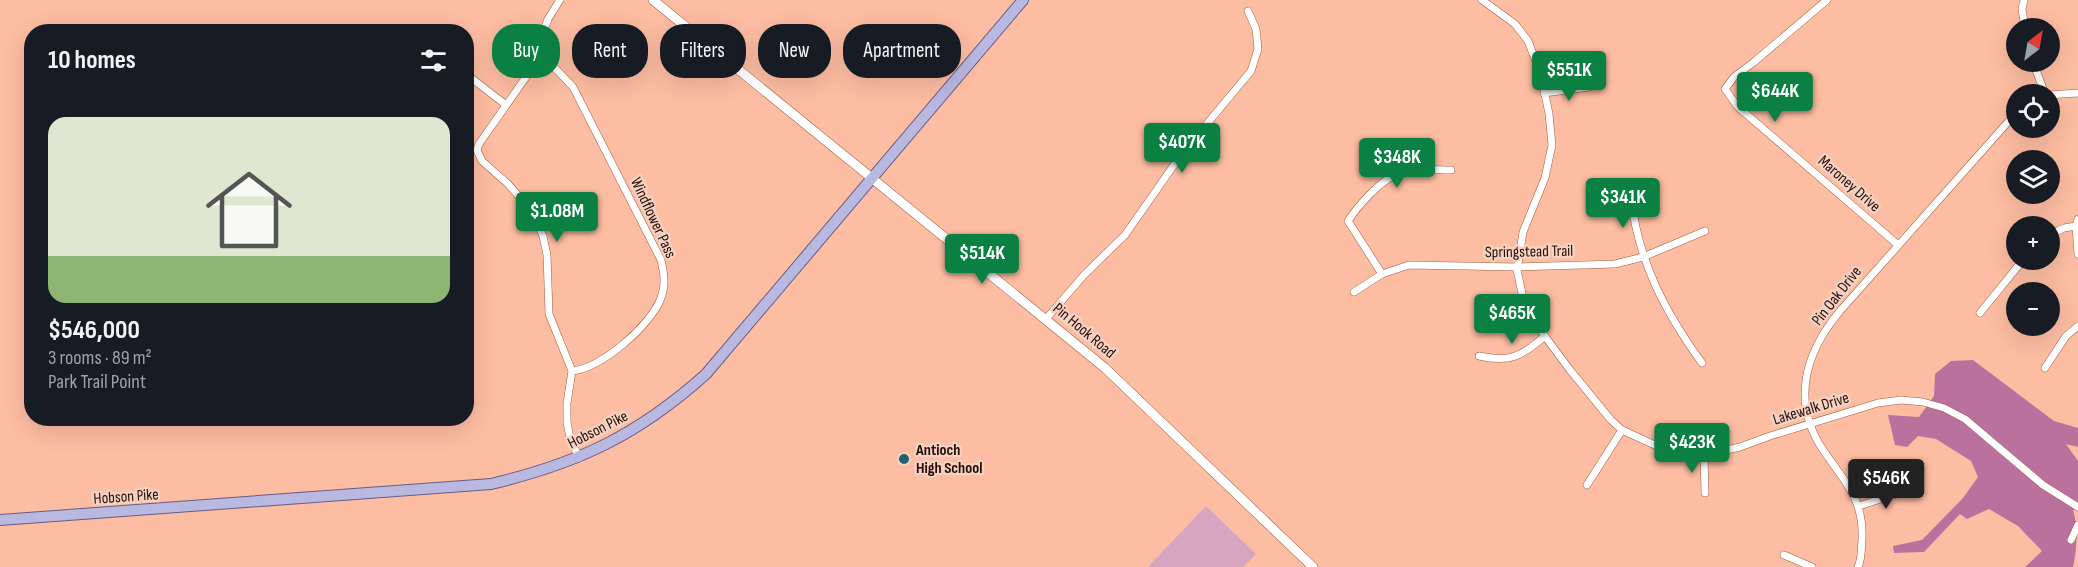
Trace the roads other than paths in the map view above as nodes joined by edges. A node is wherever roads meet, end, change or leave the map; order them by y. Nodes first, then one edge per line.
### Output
1 (560, 0) edge
2 (653, 0) edge
3 (1023, 0) edge
4 (1482, 0) edge
5 (1827, 0) edge
6 (2024, 0) edge
7 (1248, 11) dead end
8 (2023, 18) edge
9 (546, 24) edge
10 (560, 73) edge
11 (525, 78) edge
12 (474, 81) edge
13 (1589, 87) dead end
14 (1544, 93) junction
15 (2078, 93) edge
16 (2060, 94) edge
17 (506, 105) junction
18 (2006, 125) edge
19 (1451, 170) dead end
20 (872, 178) junction
21 (1632, 197) dead end
22 (2077, 223) edge
23 (2060, 230) edge
24 (1705, 231) dead end
25 (1897, 244) junction
26 (2078, 254) edge
27 (1643, 256) junction
28 (1518, 267) junction
29 (2015, 270) edge
30 (1382, 274) junction
31 (1354, 292) dead end
32 (1980, 313) dead end
33 (1046, 319) junction
34 (2078, 326) edge
35 (1545, 336) junction
36 (1479, 356) dead end
37 (1702, 363) dead end
38 (2045, 368) dead end
39 (572, 371) junction
40 (1809, 423) junction
41 (1622, 430) junction
42 (1704, 455) junction
43 (579, 458) junction
44 (1587, 485) dead end
45 (1905, 491) dead end
46 (1705, 493) dead end
47 (1858, 506) junction
48 (2078, 507) edge
49 (0, 520) edge
50 (2078, 525) edge
51 (2071, 540) dead end
52 (1784, 555) dead end
53 (1313, 567) edge
54 (1812, 567) edge
55 (1858, 567) edge

1 - 9 street
2 - 20 street, Pin Hook Road
3 - 20 main road, Hobson Pike
4 - 14 street, Lakewalk Drive
5 - 25 street, Maroney Drive
6 - 8 street
7 - 33 street
10 - 39 street, Windflower Pass
11 - 17 street
12 - 17 street
13 - 14 street
14 - 28 street, Lakewalk Drive
15 - 16 street
17 - 39 street
18 - 25 street, Pin Oak Drive
19 - 30 street
20 - 33 street, Pin Hook Road
20 - 43 main road, Hobson Pike
21 - 27 street
22 - 23 street
22 - 26 street
24 - 27 street, Springstead Trail
25 - 40 street, Pin Oak Drive
27 - 28 street, Springstead Trail
27 - 37 street
28 - 30 street, Springstead Trail
28 - 35 street, Lakewalk Drive
29 - 32 street
30 - 31 street, Springstead Trail
33 - 53 street, Pin Hook Road
34 - 38 street
35 - 36 street
35 - 41 street, Lakewalk Drive
39 - 43 street
40 - 42 street, Lakewalk Drive
40 - 47 street, Pin Oak Drive
40 - 48 street, Lakewalk Drive
41 - 42 street, Lakewalk Drive
41 - 44 street
42 - 46 street
43 - 49 main road, Hobson Pike
45 - 47 street
47 - 55 street, Pin Oak Drive
50 - 51 street
52 - 54 street

